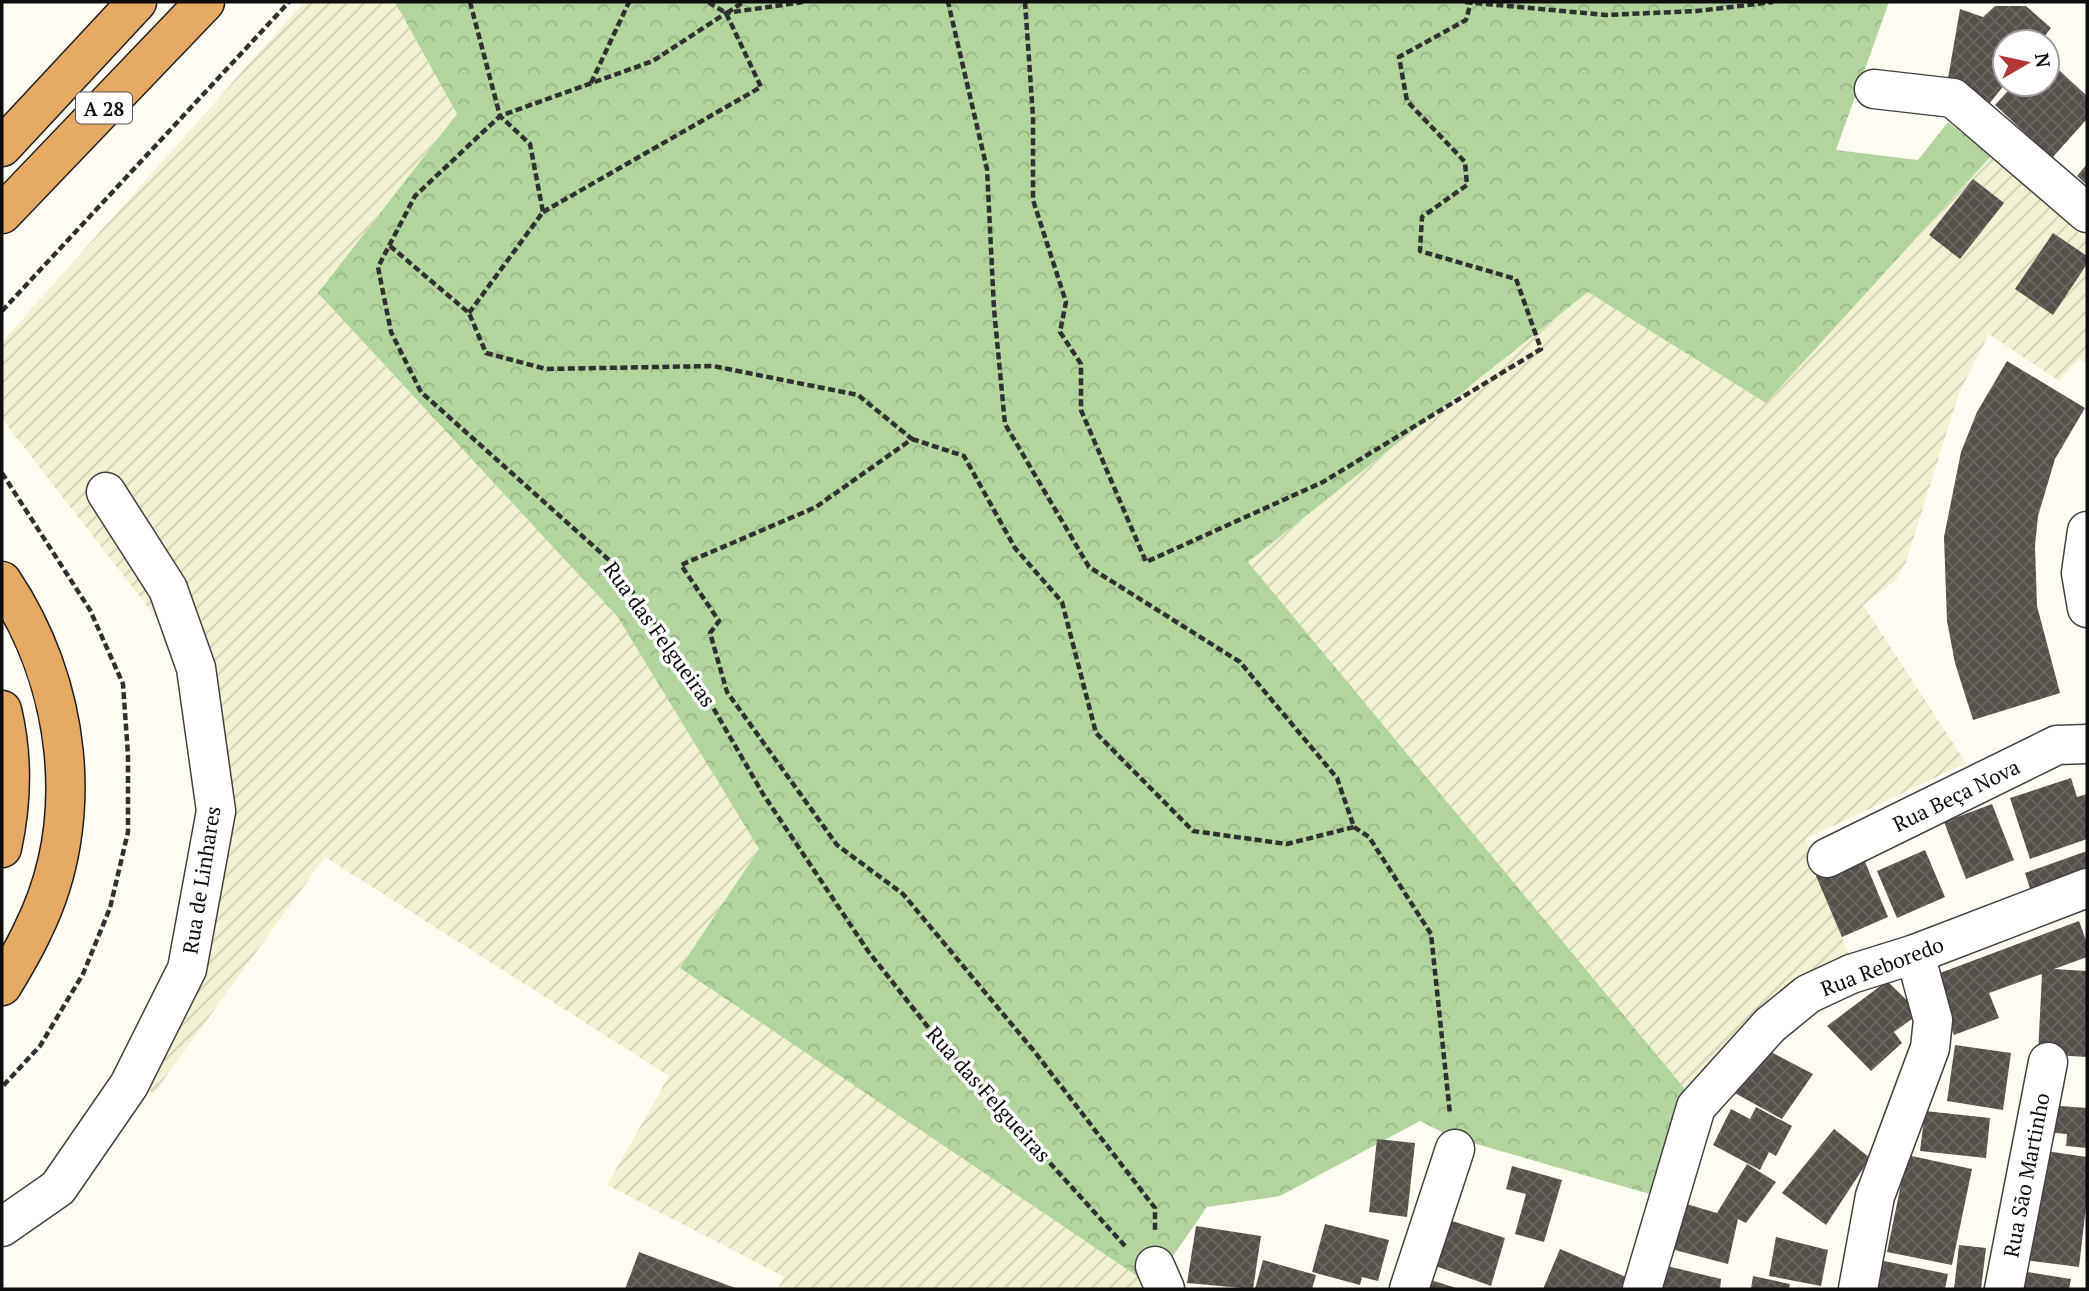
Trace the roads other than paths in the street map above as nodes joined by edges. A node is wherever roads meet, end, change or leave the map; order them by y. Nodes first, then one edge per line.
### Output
1 (137, 2) edge
2 (205, 2) edge
3 (1874, 89) dead end
4 (2, 147) edge
5 (2087, 213) edge
6 (2, 214) edge
7 (106, 492) dead end
8 (2087, 531) edge
9 (2, 581) edge
10 (2085, 584) edge
11 (2, 710) edge
12 (2087, 744) edge
13 (2, 848) edge
14 (1827, 858) dead end
15 (2087, 888) edge
16 (1915, 954) junction
17 (2, 986) edge
18 (2048, 1062) dead end
19 (1455, 1149) road end
20 (2, 1227) edge
21 (1409, 1289) edge
22 (1642, 1289) edge
23 (1858, 1289) edge
24 (2004, 1289) edge

1 - 4 highway, A 28
2 - 6 highway, A 28
3 - 5 street
7 - 20 street, Rua de Linhares
8 - 10 street
9 - 17 highway
11 - 13 highway
12 - 14 street, Rua Beça Nova
15 - 16 street, Rua Reboredo
16 - 22 street, Rua Reboredo
16 - 23 street
18 - 24 street, Rua São Martinho
19 - 21 street

